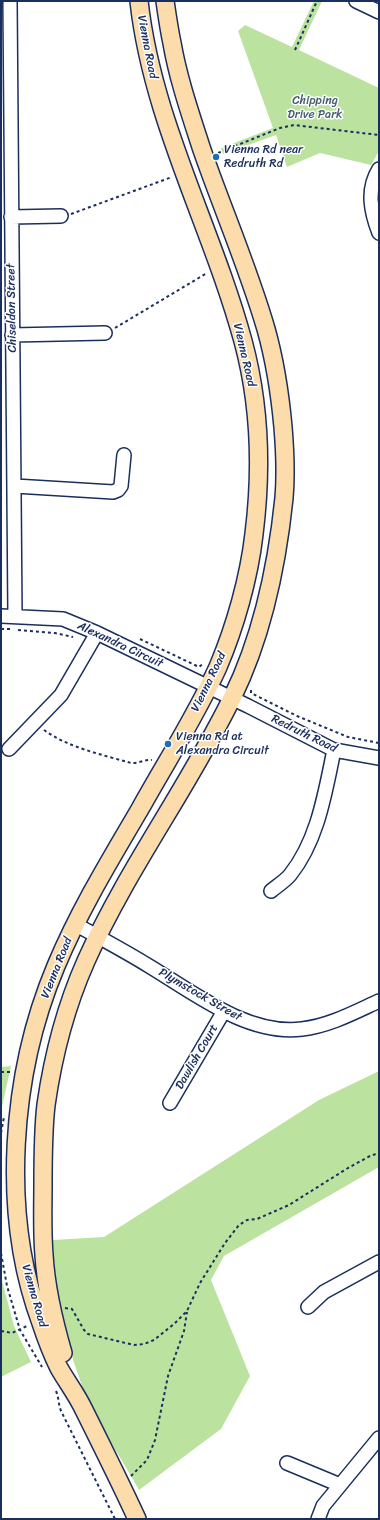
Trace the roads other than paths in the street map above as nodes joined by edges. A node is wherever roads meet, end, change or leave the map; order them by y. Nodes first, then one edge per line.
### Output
1 (10, 1) edge
2 (139, 1) edge
3 (165, 1) edge
4 (356, 1) edge
5 (379, 12) edge
6 (379, 170) edge
7 (61, 216) road end
8 (11, 217) junction
9 (379, 233) edge
10 (104, 333) road end
11 (12, 335) junction
12 (124, 455) dead end
13 (15, 486) junction
14 (1, 616) edge
15 (15, 616) junction
16 (97, 633) junction
17 (208, 687) junction
18 (232, 698) junction
19 (9, 749) dead end
20 (334, 750) junction
21 (379, 758) edge
22 (271, 891) dead end
23 (75, 924) junction
24 (98, 937) junction
25 (379, 1001) edge
26 (224, 1011) junction
27 (170, 1103) dead end
28 (379, 1262) edge
29 (308, 1307) dead end
30 (46, 1318) junction
31 (379, 1438) edge
32 (287, 1463) dead end
33 (340, 1485) junction
34 (137, 1519) edge
35 (318, 1519) edge

1 - 8 street, Chiseldon Street
2 - 17 main road, Vienna Road
3 - 18 main road, Vienna Road
4 - 5 street
6 - 9 street
7 - 8 street
8 - 11 street, Chiseldon Street
10 - 11 street
11 - 13 street, Chiseldon Street
12 - 13 street
13 - 15 street, Chiseldon Street
14 - 15 street, Alexandra Circuit
15 - 16 street, Alexandra Circuit
16 - 17 street, Alexandra Circuit
16 - 19 street
17 - 18 street, Alexandra Circuit
17 - 23 main road, Vienna Road
18 - 20 street, Redruth Road
18 - 24 main road, Vienna Road
20 - 21 street, Redruth Road
20 - 22 street
23 - 24 street, Plymstock Street
23 - 30 main road, Vienna Road
24 - 26 street, Plymstock Street
24 - 30 main road, Vienna Road
25 - 26 street, Plymstock Street
26 - 27 street, Dawlish Court
28 - 29 street
30 - 34 main road, Vienna Road
31 - 33 street
32 - 33 street
33 - 35 street

